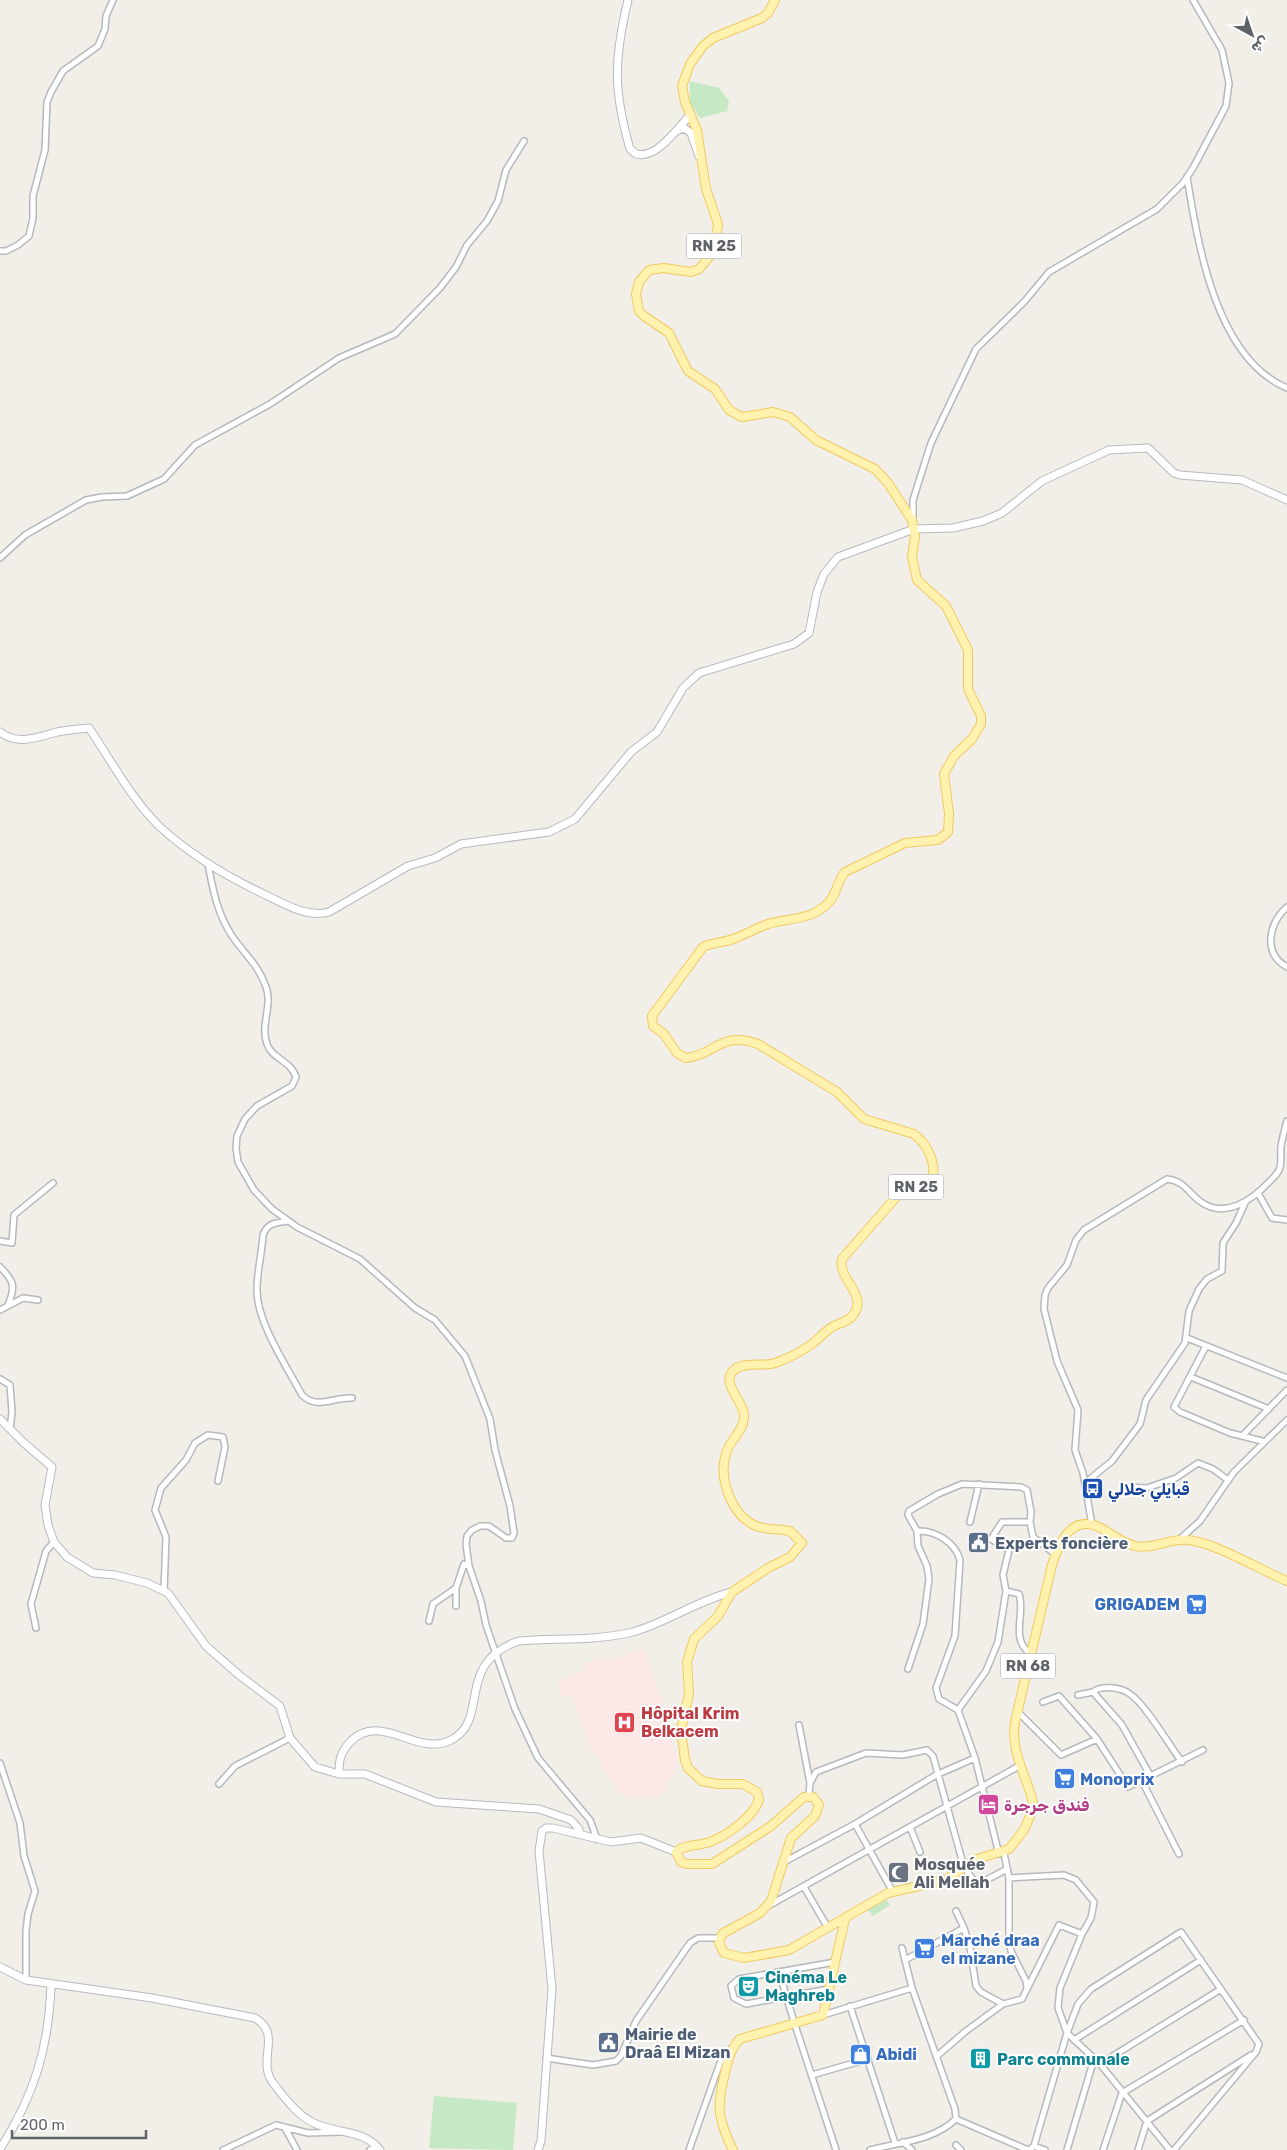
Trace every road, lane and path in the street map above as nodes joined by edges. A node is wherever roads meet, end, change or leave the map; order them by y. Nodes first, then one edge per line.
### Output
1 (113, 0) edge
2 (628, 0) edge
3 (775, 0) edge
4 (1193, 0) edge
5 (691, 114) junction
6 (676, 132) junction
7 (524, 141) dead end
8 (702, 163) junction
9 (1187, 177) junction
10 (0, 250) edge
11 (1287, 388) edge
12 (1287, 500) edge
13 (914, 527) junction
14 (0, 558) edge
15 (0, 732) edge
16 (208, 864) junction
17 (1287, 907) edge
18 (1287, 966) edge
19 (1287, 1121) edge
20 (53, 1183) dead end
21 (1258, 1193) junction
22 (1246, 1202) junction
23 (1287, 1220) edge
24 (289, 1221) junction
25 (0, 1242) edge
26 (0, 1267) edge
27 (38, 1300) dead end
28 (8, 1305) junction
29 (0, 1310) edge
30 (1187, 1338) junction
31 (1206, 1346) junction
32 (1191, 1377) junction
33 (0, 1378) edge
34 (1287, 1378) edge
35 (1287, 1390) edge
36 (352, 1398) dead end
37 (1269, 1409) junction
38 (0, 1419) edge
39 (1287, 1420) edge
40 (10, 1428) junction
41 (1243, 1435) junction
42 (1262, 1441) junction
43 (1228, 1480) junction
44 (218, 1481) dead end
45 (1085, 1483) junction
46 (979, 1484) junction
47 (1126, 1487) dead end
48 (970, 1522) dead end
49 (1030, 1522) junction
50 (1092, 1525) junction
51 (917, 1531) junction
52 (1180, 1540) junction
53 (54, 1542) junction
54 (1055, 1554) junction
55 (470, 1566) junction
56 (1287, 1581) edge
57 (456, 1588) junction
58 (164, 1591) junction
59 (1006, 1591) junction
60 (732, 1592) junction
61 (456, 1606) dead end
62 (429, 1621) dead end
63 (36, 1628) dead end
64 (496, 1653) junction
65 (1031, 1654) junction
66 (908, 1669) dead end
67 (1093, 1692) junction
68 (1078, 1695) dead end
69 (1043, 1702) dead end
70 (958, 1710) junction
71 (1017, 1711) junction
72 (799, 1725) dead end
73 (290, 1738) junction
74 (1098, 1739) junction
75 (1203, 1750) dead end
76 (975, 1758) junction
77 (1182, 1762) junction
78 (0, 1763) edge
79 (1020, 1766) junction
80 (340, 1774) junction
81 (936, 1775) junction
82 (1151, 1778) junction
83 (1142, 1782) junction
84 (219, 1784) dead end
85 (810, 1784) junction
86 (983, 1785) junction
87 (809, 1795) junction
88 (946, 1806) junction
89 (855, 1824) junction
90 (910, 1828) junction
91 (579, 1834) junction
92 (597, 1838) junction
93 (870, 1850) junction
94 (676, 1852) junction
95 (920, 1852) dead end
96 (1001, 1854) junction
97 (1179, 1854) dead end
98 (784, 1862) junction
99 (964, 1867) junction
100 (1007, 1869) junction
101 (1009, 1878) junction
102 (804, 1887) junction
103 (893, 1892) junction
104 (766, 1908) junction
105 (956, 1910) dead end
106 (845, 1919) junction
107 (964, 1928) junction
108 (829, 1929) junction
109 (1082, 1934) junction
110 (720, 1938) junction
111 (902, 1948) dead end
112 (905, 1960) junction
113 (1201, 1960) junction
114 (836, 1962) junction
115 (0, 1967) edge
116 (779, 1972) junction
117 (26, 1980) junction
118 (52, 1984) junction
119 (912, 1988) junction
120 (1221, 1989) junction
121 (829, 1990) junction
122 (1027, 1992) junction
123 (786, 1996) junction
124 (1003, 2004) junction
125 (850, 2006) junction
126 (823, 2015) junction
127 (1244, 2020) junction
128 (794, 2023) junction
129 (1067, 2033) junction
130 (1074, 2040) junction
131 (733, 2048) junction
132 (1256, 2052) junction
133 (937, 2056) junction
134 (546, 2058) junction
135 (868, 2059) junction
136 (1094, 2059) junction
137 (1100, 2064) junction
138 (1222, 2073) junction
139 (812, 2075) junction
140 (1229, 2083) junction
141 (1122, 2093) junction
142 (956, 2118) junction
143 (1146, 2121) junction
144 (285, 2128) junction
145 (343, 2131) junction
146 (903, 2142) junction
147 (895, 2143) junction
148 (956, 2145) dead end
149 (376, 2148) edge
150 (1031, 2149) edge
151 (0, 2150) edge
152 (223, 2150) edge
153 (297, 2150) edge
154 (538, 2150) edge
155 (689, 2150) edge
156 (733, 2150) edge
157 (836, 2150) edge
158 (870, 2150) edge
159 (912, 2150) edge
160 (962, 2150) edge
161 (1045, 2150) edge
162 (1067, 2150) edge
163 (1103, 2150) edge
164 (1138, 2150) edge
165 (1170, 2150) edge
166 (1174, 2150) edge

1 - 10 street
2 - 6 street
3 - 5 main road, RN 25
4 - 9 street
5 - 6 street
5 - 8 main road, RN 25
6 - 8 street
7 - 14 street
8 - 13 main road, RN 25
9 - 11 street
9 - 13 street
12 - 13 street
13 - 16 street
13 - 60 main road, RN 25
15 - 16 street
16 - 24 street
17 - 18 street
19 - 21 street
20 - 25 street
21 - 22 street
21 - 23 street
22 - 30 street
22 - 45 street
24 - 36 street
24 - 55 street
26 - 28 street
27 - 28 street
28 - 29 street
30 - 31 street
30 - 45 street
31 - 32 street
31 - 34 street
32 - 37 street
32 - 41 street
33 - 40 street
35 - 37 street
37 - 41 street
38 - 40 street
39 - 42 street
40 - 53 street
41 - 42 street
42 - 43 street
43 - 47 street
43 - 52 street
44 - 58 street
45 - 50 street
46 - 48 street
46 - 49 street
46 - 51 street
49 - 54 street
49 - 59 street
50 - 52 main road
50 - 54 main road, RN 68
51 - 66 street
51 - 70 street
52 - 56 main road
53 - 58 street
53 - 63 street
54 - 65 main road, RN 68
55 - 57 street
55 - 64 street
57 - 61 street
57 - 62 street
58 - 73 street
59 - 65 street
59 - 70 street
60 - 64 street
60 - 94 main road, RN 25
64 - 80 street
64 - 92 street
65 - 71 main road, RN 68
67 - 68 street
67 - 77 street
67 - 82 street
69 - 74 street
70 - 76 street
71 - 74 street
71 - 79 main road, RN 68
72 - 85 street
73 - 80 street
73 - 84 street
74 - 83 street
75 - 77 street
76 - 81 street
76 - 86 street
77 - 82 street
78 - 117 street
79 - 86 street
79 - 96 main road, RN 68
80 - 91 street
81 - 85 street
81 - 88 street
81 - 89 street
82 - 83 street
83 - 97 street
85 - 87 street
86 - 88 street
86 - 96 street
87 - 94 main road
87 - 98 main road
88 - 90 street
88 - 99 street
89 - 93 street
89 - 98 street
90 - 93 street
90 - 95 street
91 - 92 street
91 - 134 street
92 - 94 street
93 - 102 street
93 - 103 street
96 - 99 main road
96 - 100 street
98 - 104 main road
99 - 100 street
99 - 103 main road
100 - 101 street
101 - 109 street
101 - 122 street
102 - 104 street
102 - 108 street
103 - 106 main road
104 - 110 main road
105 - 107 street
106 - 108 main road
106 - 114 main road
107 - 112 street
107 - 124 street
108 - 110 main road
109 - 122 street
109 - 129 street
110 - 134 street
111 - 112 street
112 - 119 street
113 - 120 street
113 - 129 street
113 - 130 street
114 - 116 street
114 - 121 main road
115 - 117 street
116 - 123 street
116 - 123 street
117 - 118 street
118 - 145 street
118 - 151 street
119 - 125 street
119 - 133 street
120 - 127 street
120 - 137 street
121 - 123 street
121 - 126 main road
122 - 124 street
123 - 128 street
124 - 133 street
125 - 126 street
125 - 135 street
126 - 128 main road
127 - 132 street
127 - 141 street
128 - 131 main road
128 - 139 street
129 - 130 street
129 - 150 street
130 - 136 street
131 - 155 street
131 - 156 main road
132 - 138 street
132 - 140 street
133 - 142 street
134 - 154 street
135 - 139 street
135 - 147 street
136 - 137 street
136 - 162 street
137 - 141 street
138 - 140 street
138 - 143 street
139 - 157 street
140 - 166 street
141 - 143 street
141 - 163 street
142 - 146 street
142 - 150 street
143 - 164 street
143 - 165 street
144 - 145 street
144 - 152 street
144 - 153 street
145 - 149 street
146 - 147 street
146 - 159 street
147 - 158 street
148 - 160 street
150 - 161 street

